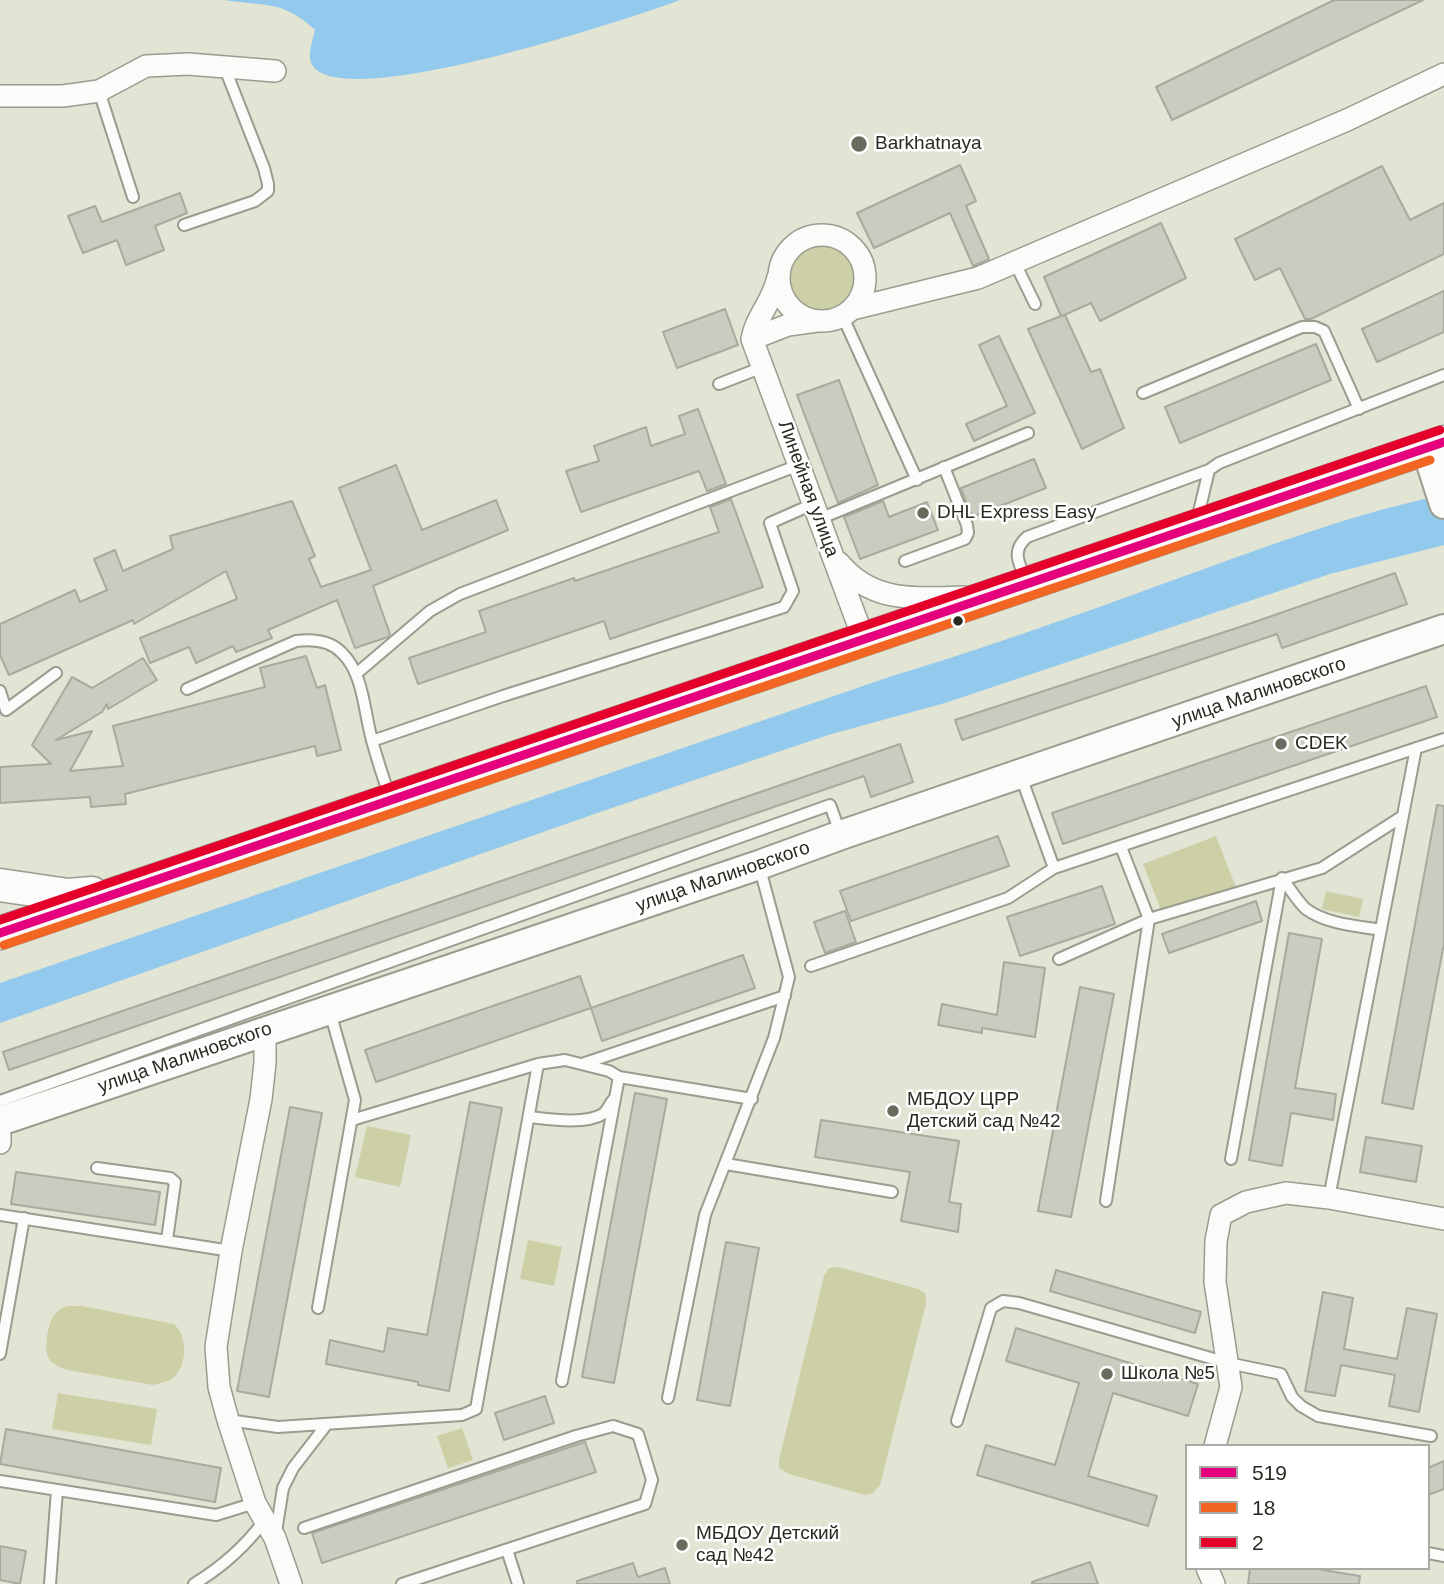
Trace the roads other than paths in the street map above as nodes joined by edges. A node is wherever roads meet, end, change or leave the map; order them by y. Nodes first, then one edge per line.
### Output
1 (224, 66) junction
2 (275, 71) dead end
3 (1444, 74) edge
4 (99, 90) junction
5 (0, 96) edge
6 (133, 197) dead end
7 (184, 225) dead end
8 (1016, 263) junction
9 (779, 275) junction
10 (1035, 304) dead end
11 (839, 315) junction
12 (752, 338) junction
13 (763, 368) junction
14 (1444, 375) edge
15 (719, 384) dead end
16 (1143, 393) dead end
17 (1359, 409) junction
18 (1028, 433) dead end
19 (1435, 445) edge
20 (799, 465) junction
21 (944, 467) junction
22 (1209, 470) junction
23 (917, 480) junction
24 (1442, 496) edge
25 (816, 512) junction
26 (1196, 526) junction
27 (833, 556) junction
28 (905, 561) dead end
29 (1027, 584) junction
30 (994, 596) junction
31 (1444, 629) edge
32 (864, 640) junction
33 (56, 673) dead end
34 (356, 674) junction
35 (187, 689) dead end
36 (0, 691) edge
37 (1444, 739) edge
38 (372, 741) junction
39 (1416, 748) junction
40 (1020, 774) junction
41 (390, 800) junction
42 (1403, 816) junction
43 (841, 835) junction
44 (1121, 847) junction
45 (759, 865) junction
46 (1054, 868) junction
47 (1282, 878) junction
48 (158, 879) junction
49 (0, 885) edge
50 (1149, 919) junction
51 (1381, 930) junction
52 (0, 933) edge
53 (1059, 959) dead end
54 (811, 966) dead end
55 (785, 996) junction
56 (329, 1010) junction
57 (265, 1032) junction
58 (538, 1064) junction
59 (582, 1064) junction
60 (619, 1077) junction
61 (615, 1097) junction
62 (752, 1099) junction
63 (0, 1101) edge
64 (529, 1117) junction
65 (352, 1120) junction
66 (0, 1121) edge
67 (0, 1135) edge
68 (0, 1143) edge
69 (1231, 1159) dead end
70 (726, 1164) junction
71 (97, 1168) dead end
72 (892, 1192) dead end
73 (1329, 1198) junction
74 (1106, 1201) dead end
75 (0, 1215) edge
76 (24, 1218) junction
77 (1444, 1219) edge
78 (167, 1240) junction
79 (231, 1251) junction
80 (318, 1308) dead end
81 (0, 1354) edge
82 (1228, 1363) junction
83 (562, 1381) dead end
84 (668, 1398) dead end
85 (228, 1420) junction
86 (957, 1421) dead end
87 (327, 1424) junction
88 (1431, 1436) dead end
89 (1216, 1444) edge
90 (0, 1481) edge
91 (57, 1490) junction
92 (265, 1520) junction
93 (304, 1528) dead end
94 (507, 1550) junction
95 (417, 1581) edge
96 (50, 1584) edge
97 (194, 1584) edge
98 (291, 1584) edge
99 (402, 1584) edge
100 (518, 1584) edge

1 - 2 street
1 - 4 street
1 - 7 lane
3 - 8 street
4 - 5 street
4 - 6 lane
8 - 10 lane
8 - 11 street
9 - 11 street
9 - 11 street
9 - 12 street
11 - 12 street
11 - 23 lane
12 - 13 street, Линейная улица
13 - 15 lane
13 - 20 street, Линейная улица
14 - 17 lane
16 - 17 lane
17 - 22 lane
18 - 21 lane
19 - 24 main road
19 - 26 main road
20 - 25 street, Линейная улица
20 - 34 lane
21 - 23 lane
21 - 28 lane
22 - 26 lane
22 - 29 lane
23 - 25 lane
25 - 27 street, Линейная улица
25 - 38 lane
26 - 29 main road
27 - 30 street
27 - 32 street, Линейная улица
29 - 30 main road
30 - 32 main road
31 - 40 main road, улица Малиновского
32 - 41 main road
33 - 36 lane
34 - 35 lane
34 - 38 lane
37 - 39 lane
38 - 41 lane
39 - 42 lane
39 - 44 lane
40 - 43 main road, улица Малиновского
40 - 46 lane
41 - 48 main road
42 - 47 lane
42 - 51 lane
43 - 45 main road, улица Малиновского
43 - 63 lane
44 - 46 lane
44 - 50 lane
45 - 55 lane
45 - 56 main road, улица Малиновского
46 - 54 lane
47 - 50 lane
47 - 51 lane
47 - 69 lane
48 - 49 main road
48 - 52 main road
50 - 53 lane
50 - 74 lane
51 - 73 lane
55 - 59 lane
55 - 62 lane
56 - 57 main road, улица Малиновского
56 - 65 lane
57 - 66 main road, улица Малиновского
57 - 79 street
58 - 59 lane
58 - 64 lane
58 - 65 lane
59 - 60 lane
60 - 61 lane
60 - 62 lane
61 - 64 lane
61 - 83 lane
62 - 70 lane
64 - 87 lane
65 - 80 lane
67 - 68 street
70 - 72 lane
70 - 84 lane
71 - 78 lane
73 - 77 street
73 - 82 street
75 - 76 lane
76 - 78 lane
76 - 81 lane
78 - 79 lane
79 - 85 street
82 - 86 lane
82 - 88 lane
82 - 89 street
85 - 87 lane
85 - 92 street
87 - 92 lane
90 - 91 lane
91 - 92 lane
91 - 96 lane
92 - 97 lane
92 - 98 street
93 - 94 lane
94 - 95 lane
94 - 100 lane
95 - 99 lane

